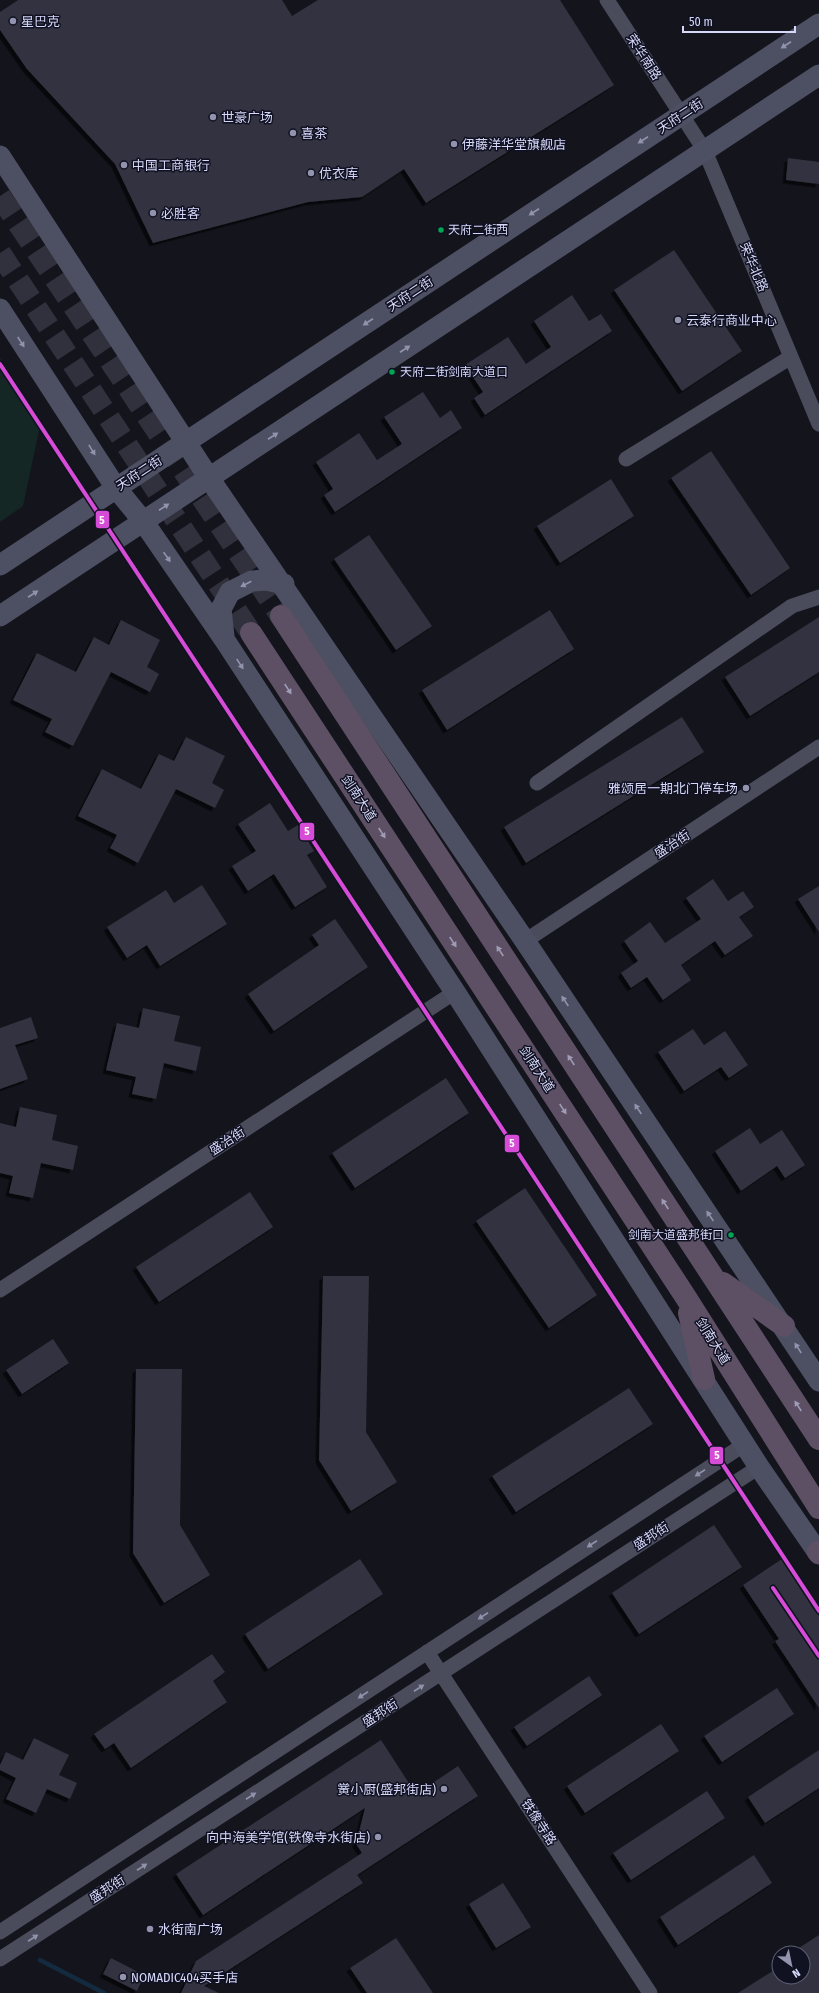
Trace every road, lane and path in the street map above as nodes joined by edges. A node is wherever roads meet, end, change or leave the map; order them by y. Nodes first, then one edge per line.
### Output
1 (606, 0) edge
2 (819, 24) edge
3 (819, 76) edge
4 (681, 115) junction
5 (705, 151) junction
6 (0, 156) edge
7 (0, 309) edge
8 (791, 358) junction
9 (819, 424) edge
10 (187, 442) junction
11 (626, 459) dead end
12 (209, 478) junction
13 (116, 488) junction
14 (143, 522) junction
15 (0, 565) edge
16 (284, 584) junction
17 (819, 597) edge
18 (0, 616) edge
19 (281, 616) tunnel mouth
20 (251, 633) tunnel mouth
21 (224, 639) junction
22 (819, 747) edge
23 (537, 783) dead end
24 (525, 941) junction
25 (455, 992) junction
26 (713, 1276) junction
27 (0, 1290) edge
28 (685, 1296) junction
29 (784, 1326) junction
30 (704, 1379) junction
31 (819, 1381) edge
32 (819, 1439) edge
33 (745, 1444) junction
34 (759, 1467) junction
35 (819, 1508) edge
36 (819, 1553) edge
37 (427, 1652) junction
38 (441, 1673) junction
39 (0, 1932) edge
40 (0, 1959) edge
41 (650, 1993) edge

1 - 4 street, 荣华南路
2 -> 4 main road, 天府二街
3 - 5 main road
4 - 5 street, 荣华北路
4 -> 10 main road, 天府二街
5 - 8 street, 荣华北路
12 -> 5 main road
6 - 10 main road
7 -> 13 main road
8 - 9 street, 荣华北路
8 - 11 street
10 - 12 main road
10 - 13 main road, 天府二街
14 -> 12 main road
12 - 16 main road
13 - 14 main road
13 - 15 main road, 天府二街
18 -> 14 main road
14 -> 21 main road
16 -> 21 main road
16 - 24 main road
17 - 23 street
26 -> 19 highway
20 -> 28 highway, 剑南大道
21 -> 25 main road
22 - 24 street, 盛治街
29 -> 24 main road
25 - 27 street, 盛治街
25 - 30 main road
26 - 29 highway
32 -> 26 highway
28 - 30 highway
28 - 35 highway, 剑南大道
31 -> 29 main road
30 - 33 main road
33 - 34 main road
33 -> 37 street, 盛邦街
34 - 36 main road
34 - 38 street, 盛邦街
37 - 38 street, 铁像寺路
37 -> 39 street, 盛邦街
40 -> 38 street, 盛邦街
38 - 41 street, 铁像寺路

